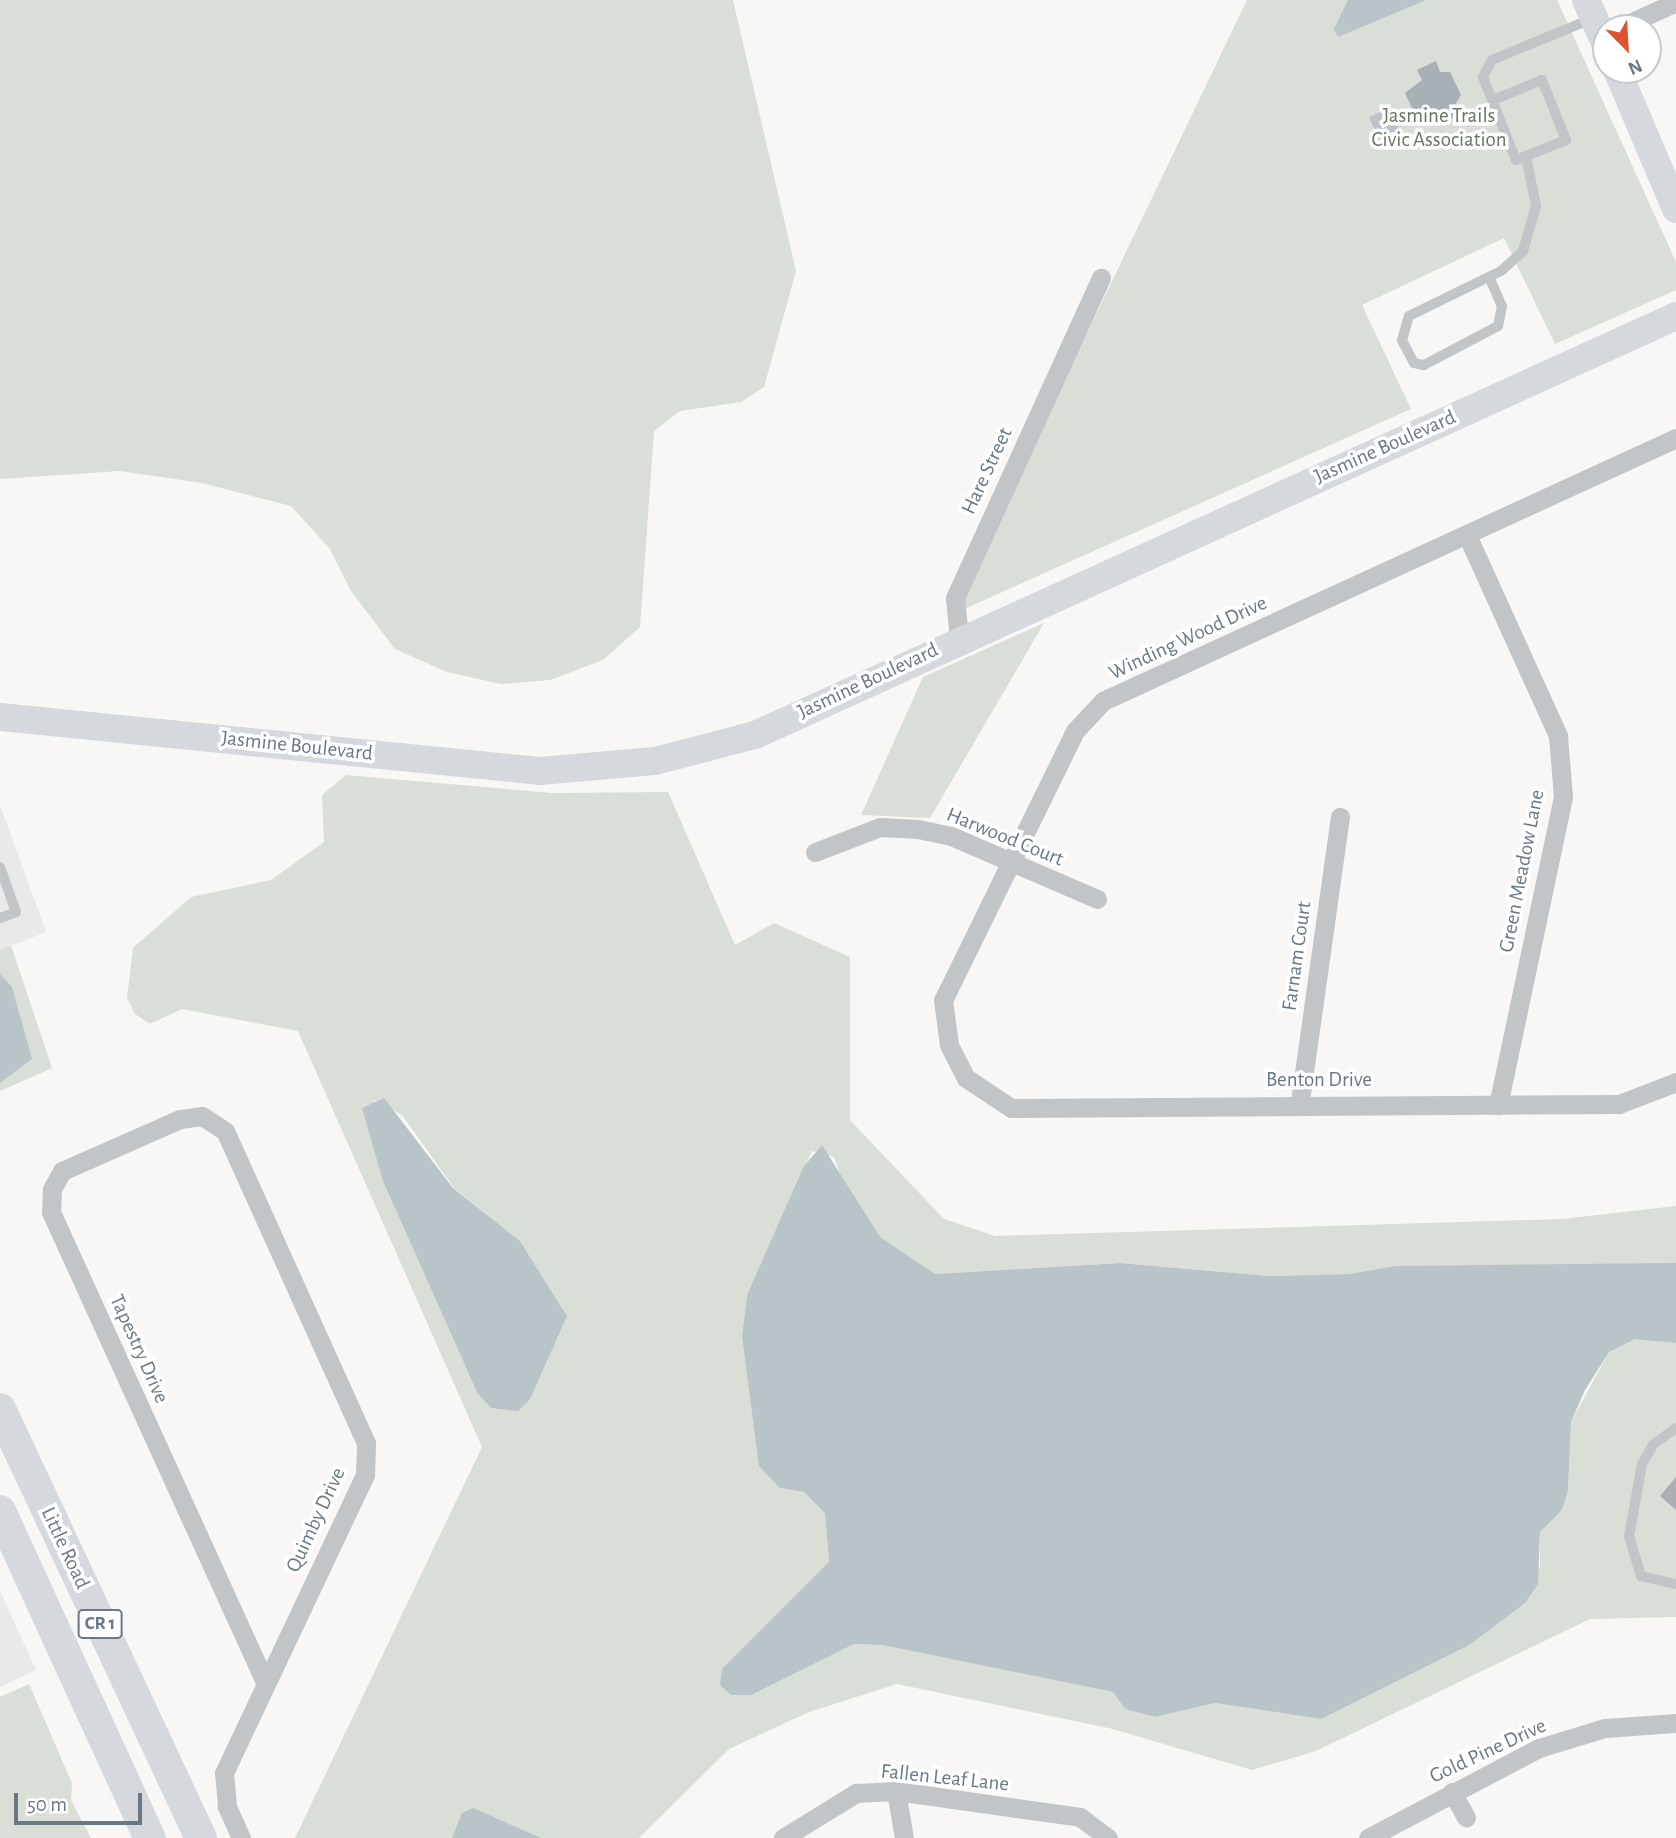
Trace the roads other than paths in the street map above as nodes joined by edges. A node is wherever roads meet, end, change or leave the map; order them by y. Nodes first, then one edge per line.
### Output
1 (1676, 2) edge
2 (1640, 14) edge
3 (1592, 30) edge
4 (1623, 84) edge
5 (1493, 100) junction
6 (1526, 156) junction
7 (1676, 209) edge
8 (1489, 277) junction
9 (1101, 278) dead end
10 (1676, 316) edge
11 (1676, 438) edge
12 (1467, 535) junction
13 (959, 638) junction
14 (0, 717) edge
15 (1340, 817) dead end
16 (815, 852) dead end
17 (1012, 863) junction
18 (0, 867) edge
19 (5, 897) edge
20 (1097, 899) dead end
21 (0, 918) edge
22 (966, 1078) joint
23 (1676, 1082) edge
24 (1300, 1101) junction
25 (1498, 1105) junction
26 (202, 1116) joint
27 (0, 1409) edge
28 (1676, 1429) edge
29 (0, 1511) edge
30 (7, 1544) edge
31 (1676, 1584) edge
32 (265, 1682) junction
33 (1676, 1723) edge
34 (896, 1791) junction
35 (1452, 1792) junction
36 (1466, 1817) dead end
37 (150, 1838) edge
38 (201, 1838) edge
39 (241, 1838) edge
40 (783, 1838) edge
41 (904, 1838) edge
42 (1108, 1838) edge
43 (1368, 1838) edge

1 - 2 street
3 - 5 lane
4 - 7 street
5 - 6 lane
5 - 6 lane
6 - 8 lane
8 - 8 lane
9 - 13 street, Hare Street
10 - 13 street, Jasmine Boulevard
11 - 12 street, Winding Wood Drive
12 - 17 street, Winding Wood Drive
12 - 25 street, Green Meadow Lane
13 - 14 street, Jasmine Boulevard
15 - 24 street, Farnam Court
16 - 17 street, Harwood Court
17 - 20 street, Harwood Court
17 - 22 street, Winding Wood Drive
18 - 19 lane
19 - 21 lane
22 - 24 street, Benton Drive
23 - 25 street, Benton Drive
24 - 25 street, Benton Drive
26 - 32 street, Quimby Drive
26 - 32 street, Tapestry Drive
27 - 38 main road, Little Road / CR 1
28 - 31 lane
29 - 30 main road, Little Road / CR 1
30 - 37 main road, Little Road / CR 1
32 - 39 street, Quimby Drive
33 - 35 street, Gold Pine Drive
34 - 40 street, Fallen Leaf Lane
34 - 41 street
34 - 42 street, Fallen Leaf Lane
35 - 36 street
35 - 43 street, Gold Pine Drive

